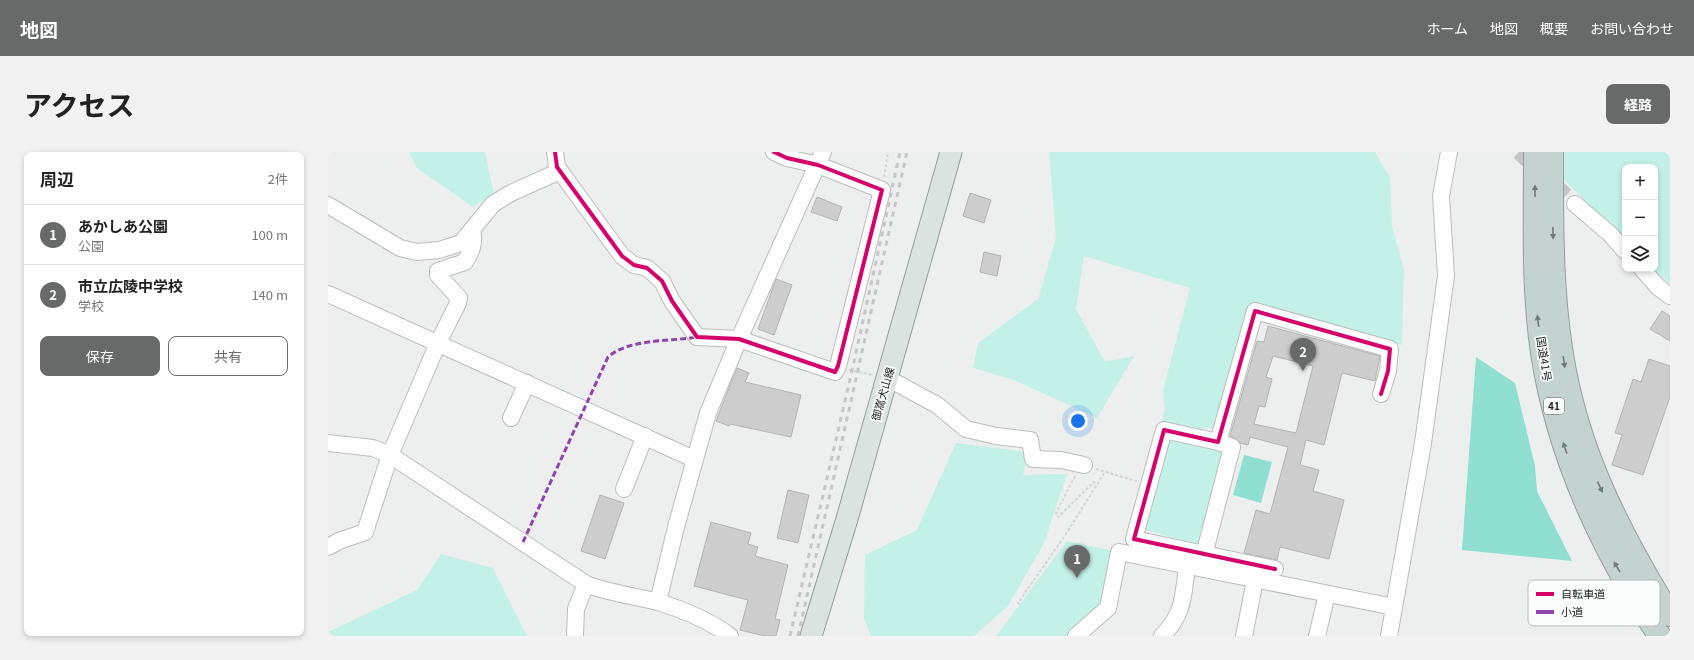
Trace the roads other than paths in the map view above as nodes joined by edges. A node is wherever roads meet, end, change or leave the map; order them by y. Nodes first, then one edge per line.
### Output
1 (555, 152) edge
2 (774, 152) edge
3 (951, 152) edge
4 (1449, 152) edge
5 (1535, 152) edge
6 (1552, 152) edge
7 (821, 159) edge
8 (560, 171) junction
9 (1575, 204) tunnel mouth
10 (328, 205) edge
11 (472, 230) junction
12 (1622, 248) edge
13 (1645, 272) edge
14 (328, 294) edge
15 (1670, 296) edge
16 (739, 339) junction
17 (438, 343) junction
18 (887, 378) junction
19 (527, 383) junction
20 (1381, 394) dead end
21 (511, 418) dead end
22 (644, 436) junction
23 (1218, 442) junction
24 (328, 443) edge
25 (390, 455) junction
26 (694, 459) junction
27 (1082, 465) road end
28 (624, 489) dead end
29 (328, 547) edge
30 (1204, 555) junction
31 (1187, 567) junction
32 (1275, 570) dead end
33 (1255, 580) junction
34 (1624, 580) edge
35 (1649, 580) edge
36 (586, 584) junction
37 (1327, 594) junction
38 (1660, 598) edge
39 (658, 602) junction
40 (1394, 607) junction
41 (1670, 615) edge
42 (1654, 626) edge
43 (575, 636) edge
44 (730, 636) edge
45 (811, 636) edge
46 (1076, 636) edge
47 (1162, 636) edge
48 (1244, 636) edge
49 (1317, 636) edge
50 (1389, 636) edge
51 (1660, 636) edge

1 - 8 street
2 - 7 street
3 - 18 main road, 御嵩犬山線
4 - 40 street
34 -> 5 highway, 国道41号 / 41
6 -> 35 highway, 国道41号 / 41
7 - 16 street
7 - 16 street
8 - 11 street
8 - 16 street
9 - 12 street
10 - 11 street
11 - 17 street
13 - 15 street
14 - 17 street
16 - 26 street
17 - 19 street
17 - 25 street
18 - 27 street
18 - 45 main road, 御嵩犬山線
19 - 21 street
19 - 22 street
20 - 23 street
22 - 26 street
22 - 28 street
23 - 30 street
23 - 30 street
24 - 25 street
25 - 29 street
25 - 36 street
26 - 39 street
30 - 32 street
31 - 33 street
31 - 46 street
31 - 47 street
33 - 37 street
33 - 48 street
36 - 39 street
36 - 43 street
37 - 40 street
37 - 49 street
38 -> 41 highway, 国道41号 / 41
39 - 44 street
40 - 50 street
51 -> 42 highway, 国道41号 / 41

